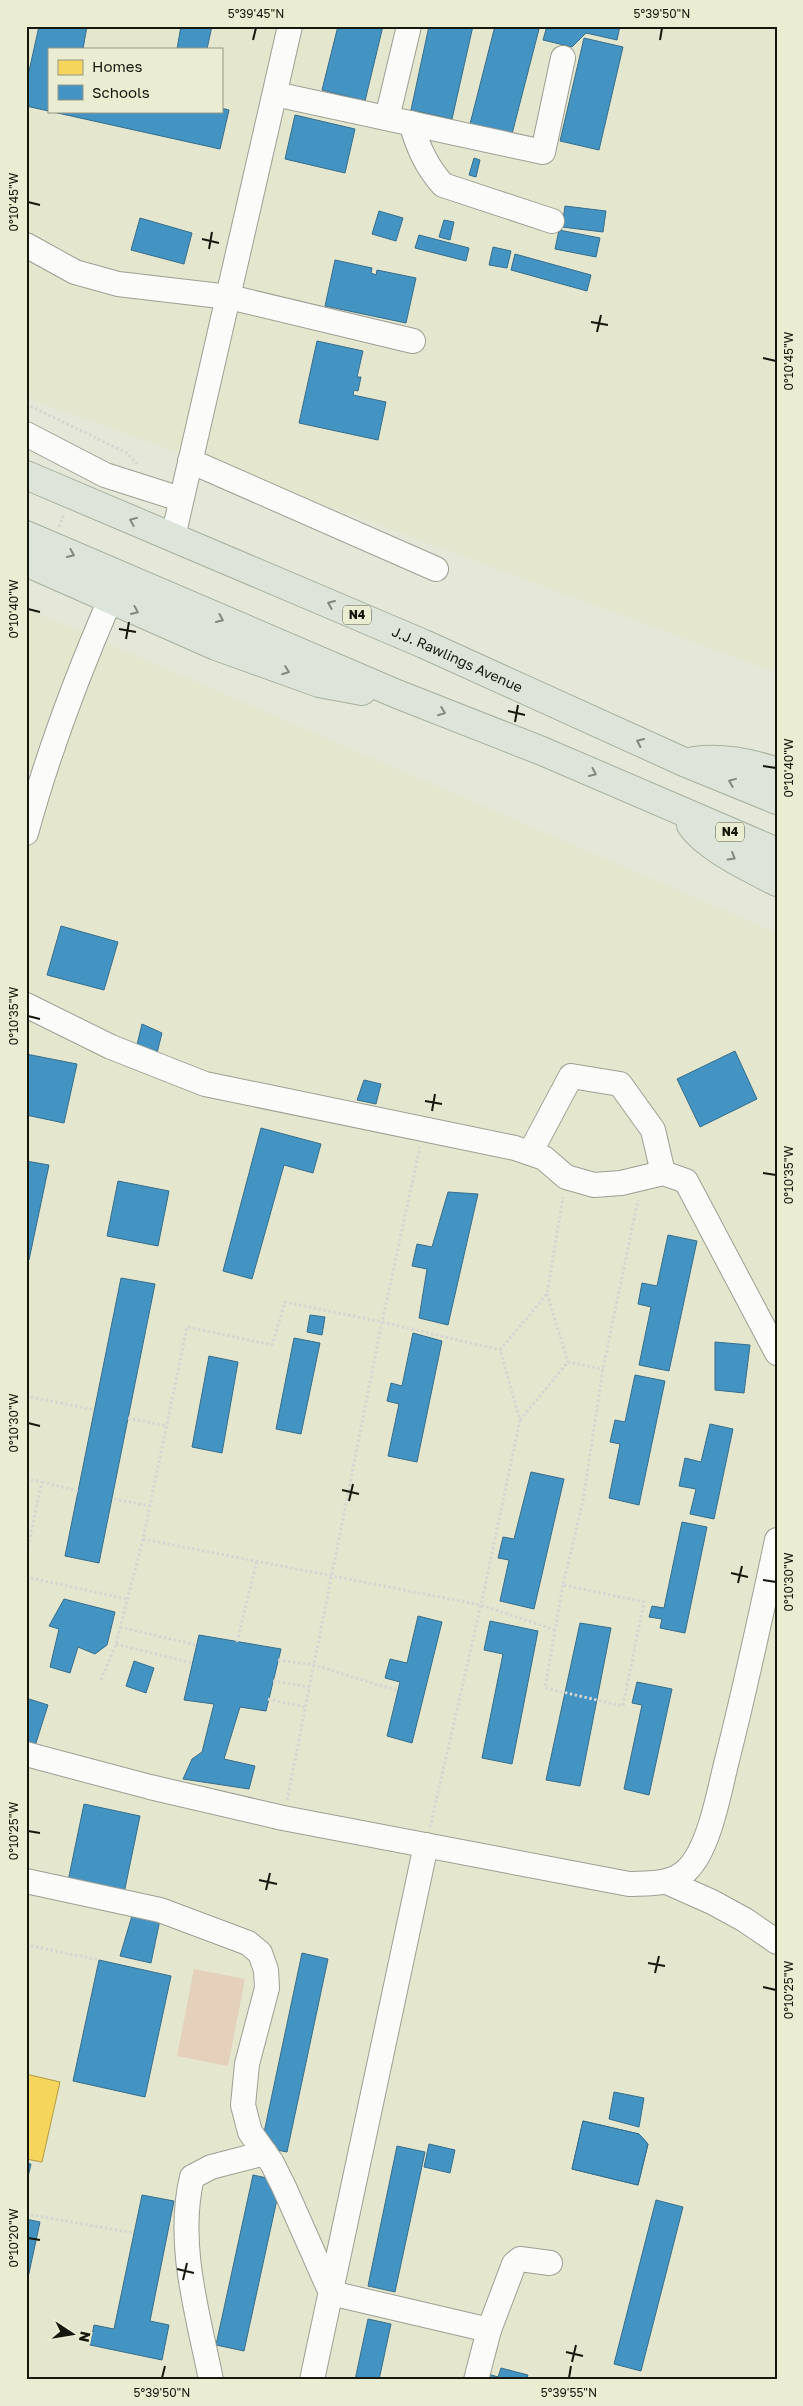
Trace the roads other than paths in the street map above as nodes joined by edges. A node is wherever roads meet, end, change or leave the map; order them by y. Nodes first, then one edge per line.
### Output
1 (290, 26) edge
2 (409, 26) edge
3 (563, 58) dead end
4 (275, 94) junction
5 (387, 118) junction
6 (411, 123) junction
7 (552, 221) dead end
8 (26, 245) edge
9 (229, 297) junction
10 (413, 341) dead end
11 (26, 434) edge
12 (190, 461) junction
13 (26, 475) edge
14 (180, 499) junction
15 (26, 535) edge
16 (173, 537) junction
17 (26, 562) edge
18 (436, 569) dead end
19 (110, 600) junction
20 (397, 694) junction
21 (684, 762) junction
22 (777, 772) edge
23 (777, 800) edge
24 (683, 813) junction
25 (26, 833) edge
26 (777, 852) edge
27 (777, 882) edge
28 (26, 1005) edge
29 (530, 1153) junction
30 (653, 1175) junction
31 (777, 1353) edge
32 (777, 1540) edge
33 (26, 1754) edge
34 (426, 1845) junction
35 (26, 1881) edge
36 (667, 1882) junction
37 (777, 1942) edge
38 (265, 2153) junction
39 (550, 2263) dead end
40 (331, 2293) junction
41 (489, 2330) junction
42 (211, 2380) edge
43 (312, 2380) edge
44 (476, 2380) edge

1 - 4 street
2 - 5 street
3 - 6 street
4 - 5 street
4 - 9 street
5 - 6 street
6 - 7 street
8 - 9 street
9 - 10 street
9 - 12 street
11 - 14 street
12 - 14 street
12 - 18 street
16 -> 13 highway, J.J. Rawlings Avenue / N4
14 - 16 street
15 -> 20 highway, N4
21 -> 16 highway, J.J. Rawlings Avenue / N4
17 - 19 highway
19 -> 20 highway
19 - 25 street
20 -> 24 highway, N4
21 - 22 highway
23 -> 21 highway, J.J. Rawlings Avenue / N4
24 - 26 highway, N4
24 -> 27 highway
28 - 29 street
29 - 30 street
29 - 30 street
30 - 31 street
32 - 36 street
33 - 34 street
34 - 36 street
34 - 40 street
35 - 38 street
36 - 37 street
38 - 40 street
38 - 42 street
39 - 41 street
40 - 41 street
40 - 43 street
41 - 44 street

